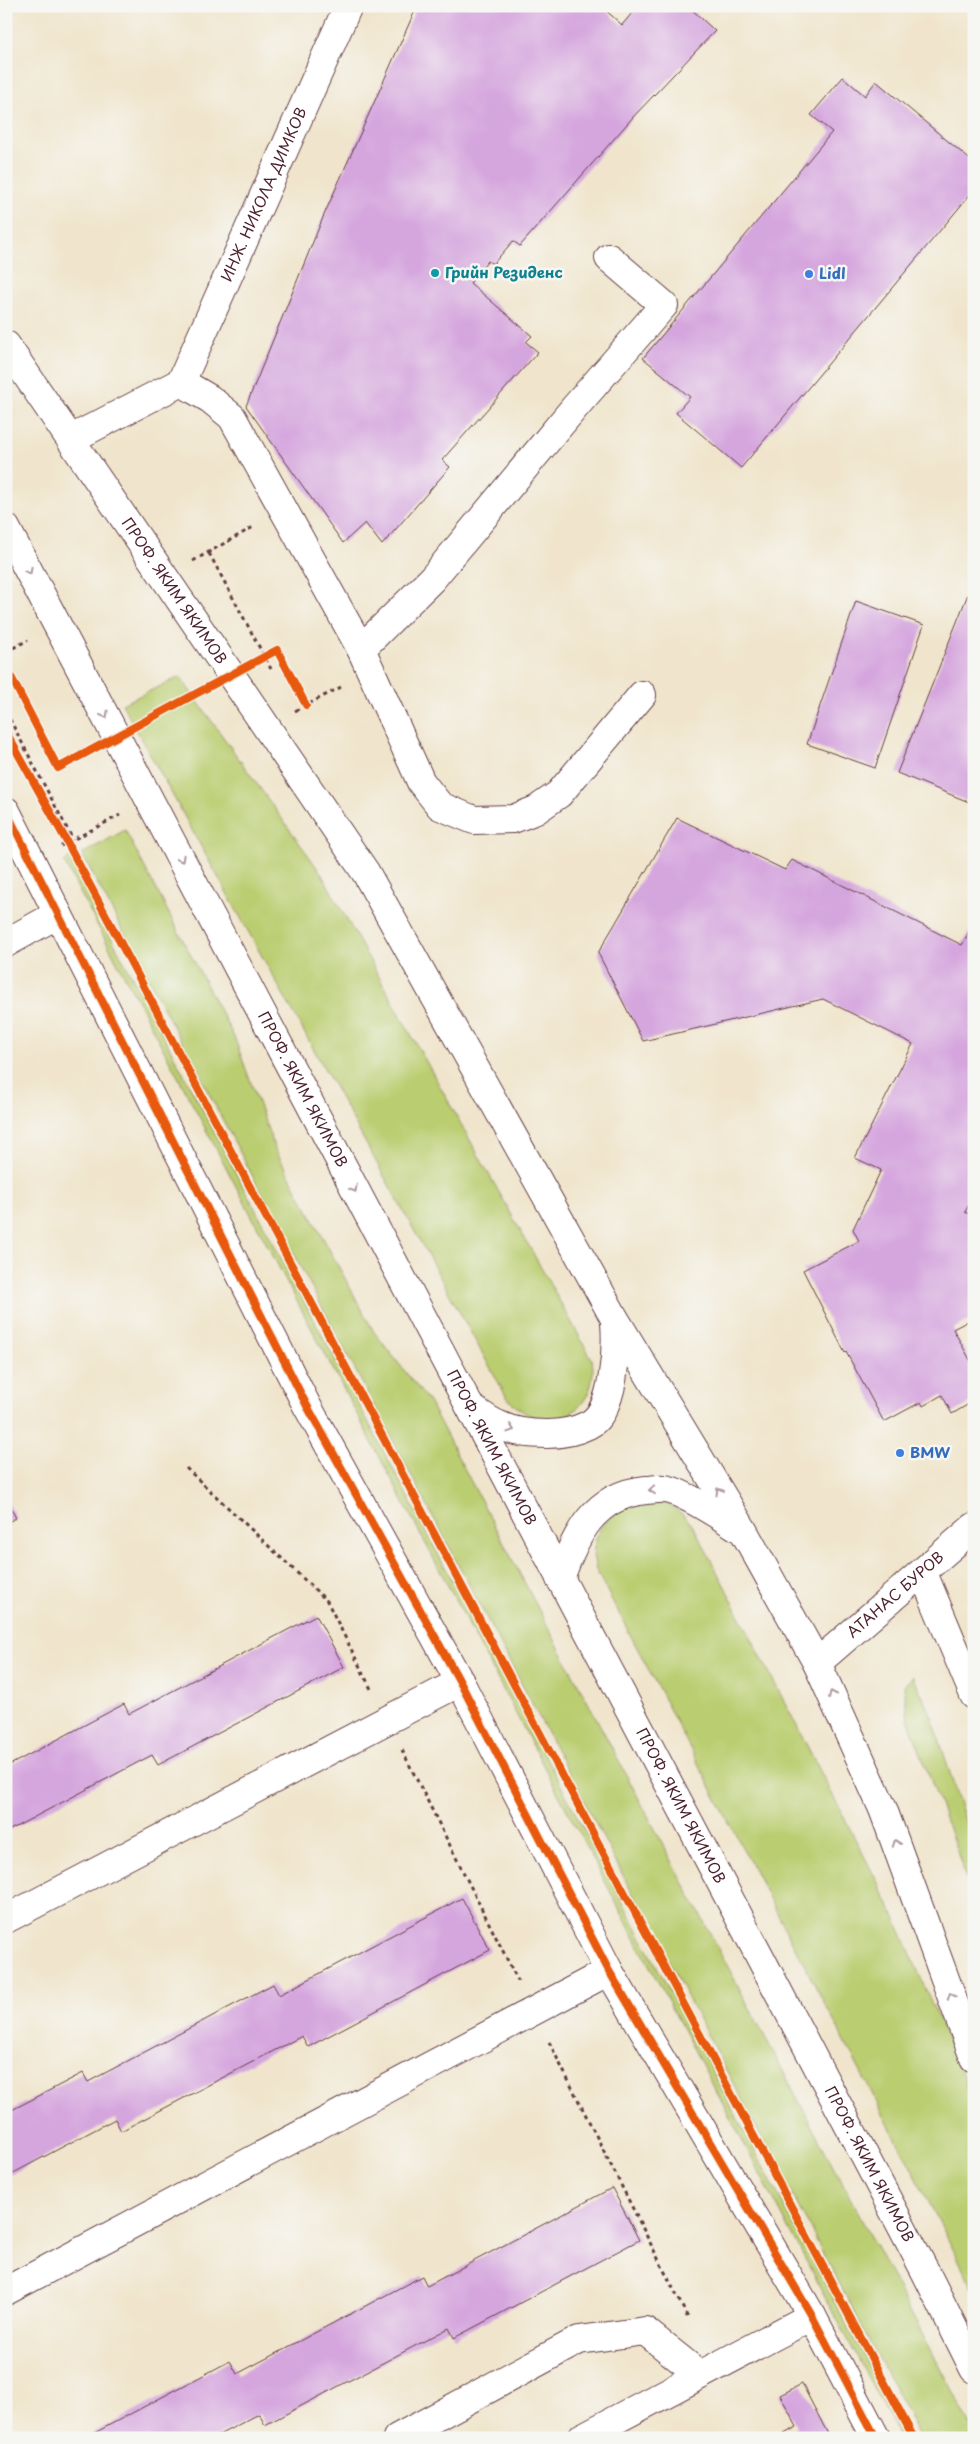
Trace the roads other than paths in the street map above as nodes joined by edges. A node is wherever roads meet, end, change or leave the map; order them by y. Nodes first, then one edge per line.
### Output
1 (348, 6) edge
2 (609, 258) dead end
3 (6, 345) edge
4 (180, 382) junction
5 (71, 439) junction
6 (6, 528) edge
7 (366, 660) junction
8 (642, 695) dead end
9 (6, 811) edge
10 (58, 914) junction
11 (6, 943) edge
12 (615, 1319) junction
13 (469, 1407) junction
14 (974, 1527) edge
15 (743, 1530) junction
16 (923, 1573) junction
17 (560, 1580) junction
18 (818, 1663) junction
19 (460, 1682) junction
20 (974, 1696) edge
21 (6, 1919) edge
22 (609, 1971) junction
23 (974, 2058) edge
24 (6, 2291) edge
25 (812, 2316) junction
26 (974, 2369) edge
27 (706, 2372) junction
28 (396, 2438) edge
29 (581, 2438) edge
30 (876, 2438) edge

1 - 4 main road, ИНЖ. НИКОЛА ДИМКОВ
2 - 7 main road
3 - 5 main road, ПРОФ. ЯКИМ ЯКИМОВ
4 - 5 main road
4 - 7 main road
5 - 12 main road, ПРОФ. ЯКИМ ЯКИМОВ
6 -> 13 main road, ПРОФ. ЯКИМ ЯКИМОВ
7 - 8 main road
9 - 10 main road
10 - 11 main road
10 - 19 main road
13 -> 12 main road
15 -> 12 main road, ПРОФ. ЯКИМ ЯКИМОВ
13 - 17 main road, ПРОФ. ЯКИМ ЯКИМОВ
14 - 16 main road, АТАНАС БУРОВ
15 -> 17 main road
15 - 18 main road, ПРОФ. ЯКИМ ЯКИМОВ
16 - 18 main road, АТАНАС БУРОВ
16 - 20 main road
17 - 26 main road, ПРОФ. ЯКИМ ЯКИМОВ
23 -> 18 main road, ПРОФ. ЯКИМ ЯКИМОВ
19 - 21 main road
19 - 22 main road
22 - 24 main road
22 - 25 main road
25 - 27 main road
25 - 30 main road
27 - 28 main road
27 - 29 main road

